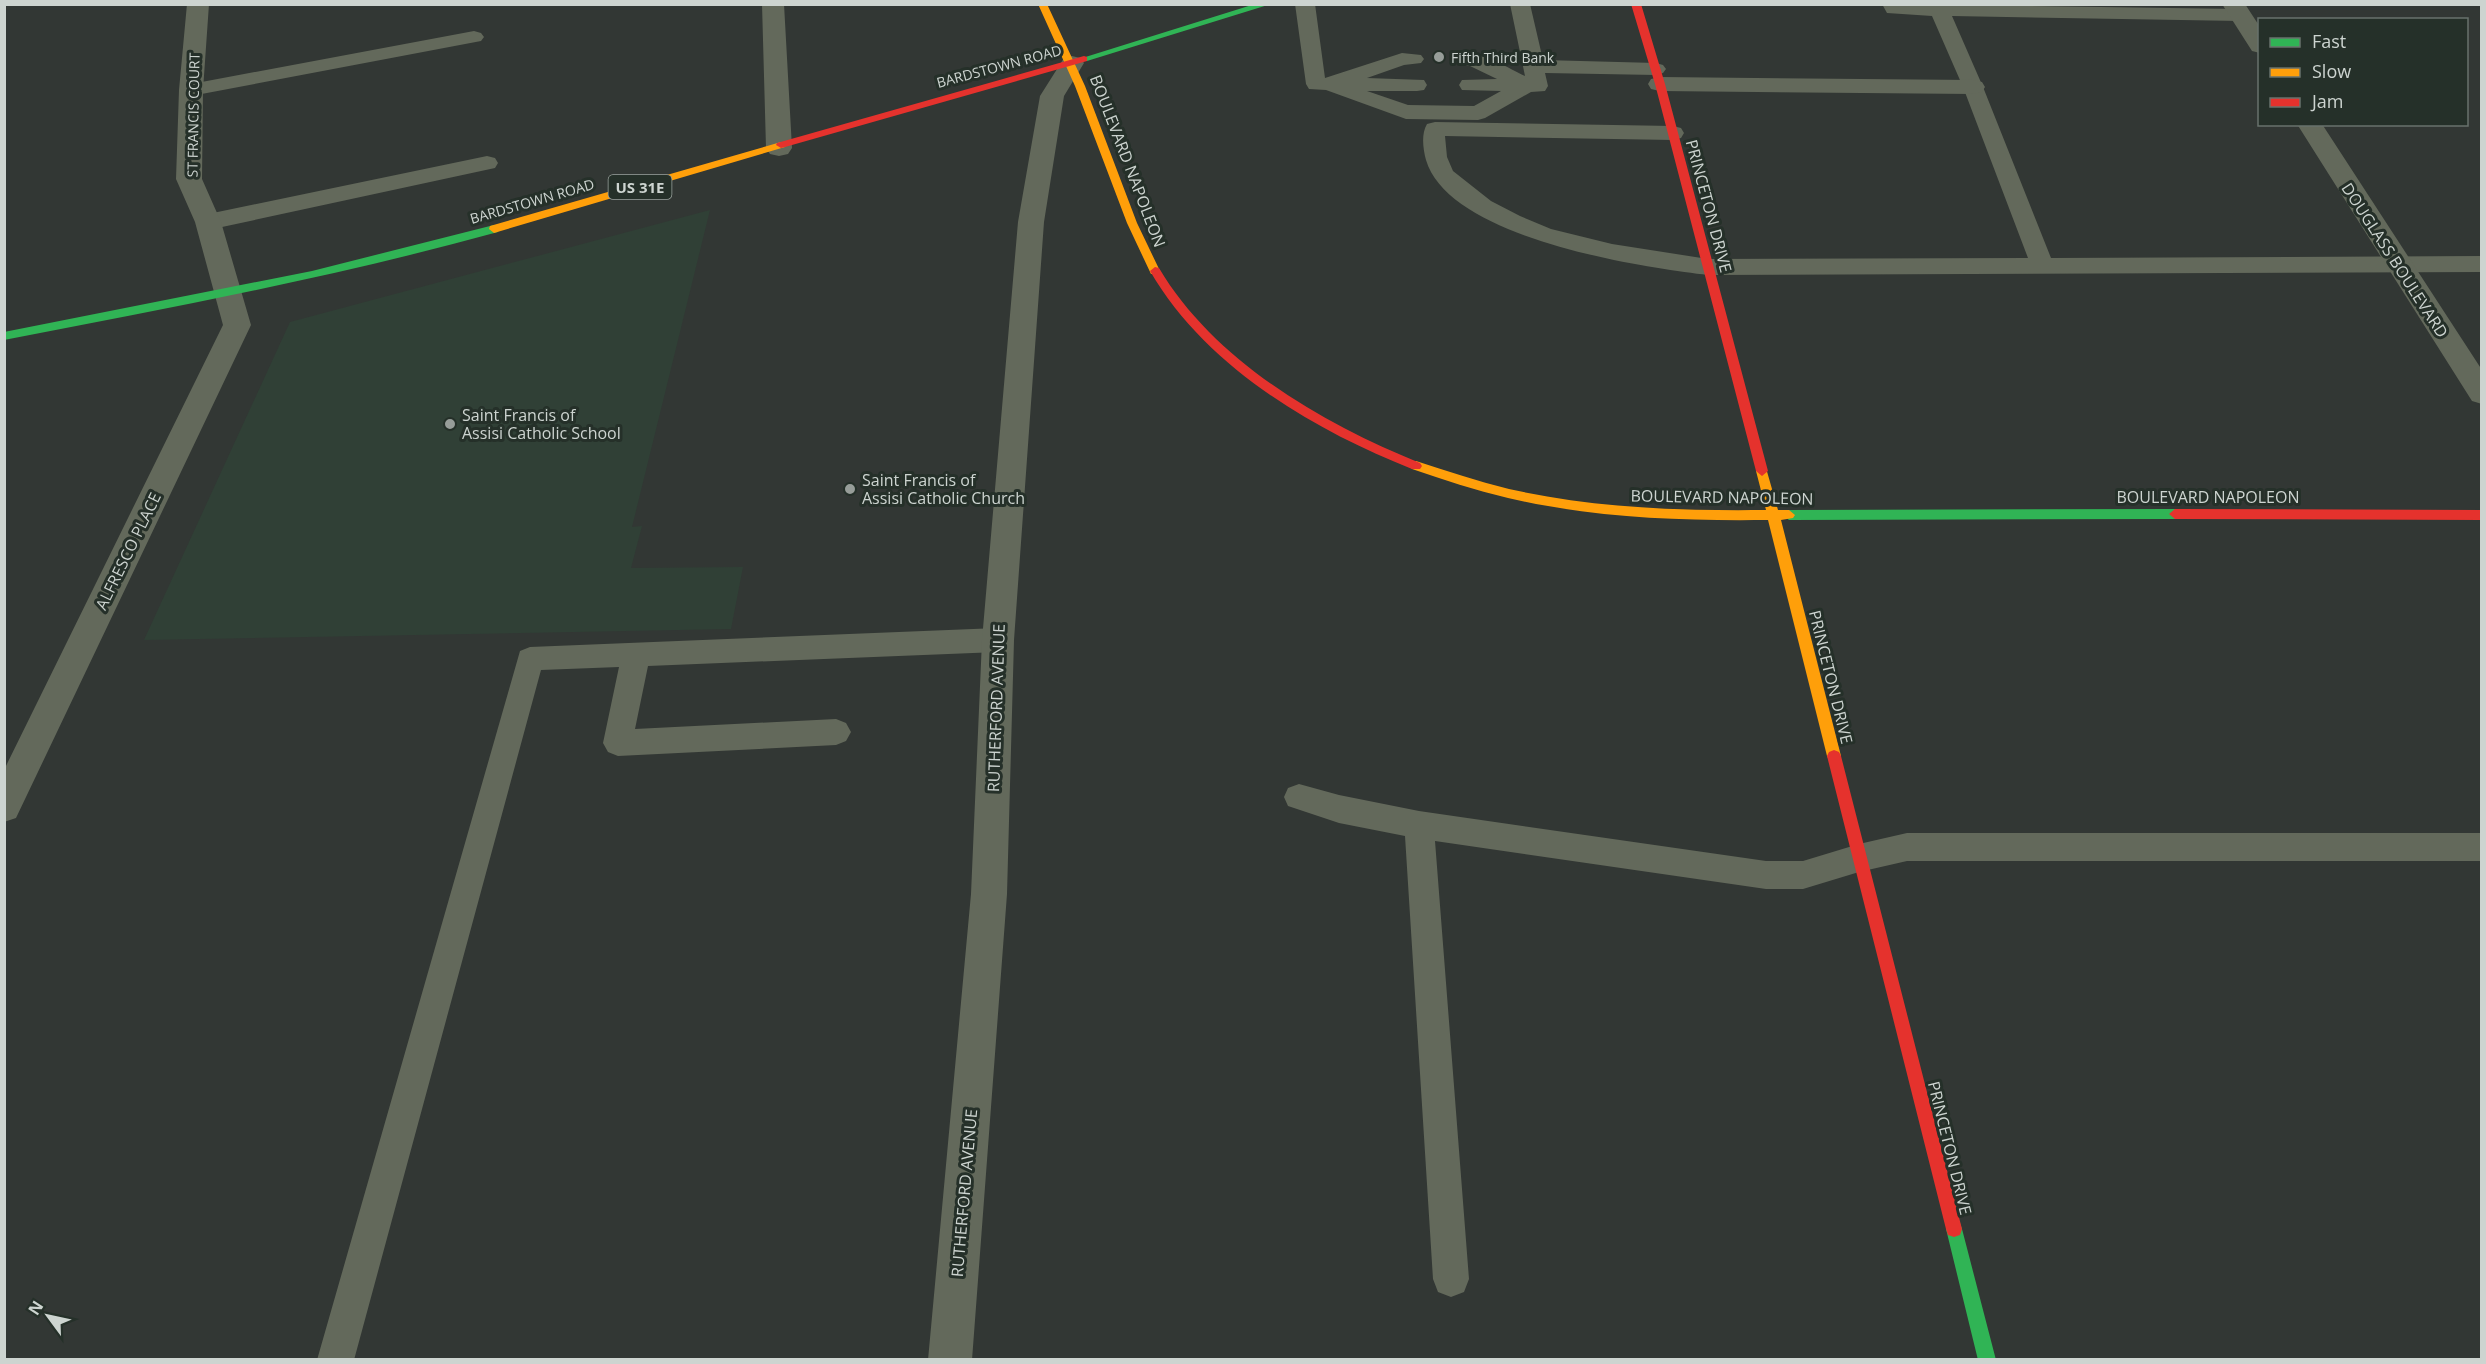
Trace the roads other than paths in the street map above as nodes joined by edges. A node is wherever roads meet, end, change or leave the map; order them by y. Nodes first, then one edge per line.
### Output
1 (198, 4) edge
2 (773, 4) edge
3 (1042, 4) edge
4 (1267, 4) edge
5 (1305, 4) edge
6 (1520, 4) edge
7 (1636, 4) edge
8 (1892, 4) edge
9 (1979, 8) edge
10 (2073, 8) edge
11 (2140, 9) edge
12 (1939, 10) junction
13 (2237, 10) edge
14 (474, 37) dead end
15 (2258, 44) edge
16 (1072, 63) junction
17 (1658, 76) junction
18 (1533, 79) junction
19 (1328, 84) junction
20 (1972, 87) junction
21 (191, 90) junction
22 (2310, 126) edge
23 (1673, 133) junction
24 (780, 147) junction
25 (487, 163) dead end
26 (208, 222) junction
27 (2397, 264) junction
28 (2481, 264) edge
29 (2043, 266) junction
30 (1708, 267) junction
31 (229, 292) junction
32 (4, 336) edge
33 (2481, 394) edge
34 (1773, 515) junction
35 (2481, 515) edge
36 (998, 640) junction
37 (636, 655) junction
38 (836, 732) dead end
39 (1299, 797) dead end
40 (4, 807) edge
41 (1419, 825) junction
42 (2481, 847) edge
43 (1859, 858) junction
44 (1451, 1279) dead end
45 (335, 1359) edge
46 (950, 1359) edge
47 (1987, 1359) edge

1 - 21 street, ST FRANCIS COURT
2 - 24 street
3 - 16 street, BOULEVARD NAPOLEON
4 - 16 street, BARDSTOWN ROAD / US 31E
5 - 19 lane
6 - 18 lane
7 - 17 street, PRINCETON DRIVE
8 - 12 lane
9 - 10 lane
9 - 12 lane
10 - 11 lane
11 - 13 lane
12 - 20 lane
13 - 15 street
14 - 21 lane
16 - 24 street, BARDSTOWN ROAD / US 31E
16 - 34 street, BOULEVARD NAPOLEON
16 - 36 street, RUTHERFORD AVENUE
17 - 18 lane
17 - 20 street
17 - 23 street, PRINCETON DRIVE
18 - 18 lane
18 - 19 lane
19 - 19 lane
20 - 29 lane
21 - 26 street, ST FRANCIS COURT
22 - 27 street, DOUGLASS BOULEVARD
23 - 30 street, PRINCETON DRIVE
23 - 30 lane
24 - 31 street, BARDSTOWN ROAD / US 31E
25 - 26 lane
26 - 31 street, ST FRANCIS COURT
27 - 28 lane
27 - 29 lane
27 - 33 street, DOUGLASS BOULEVARD
29 - 30 lane
30 - 34 street, PRINCETON DRIVE
31 - 32 street, BARDSTOWN ROAD / US 31E
31 - 40 street, ALFRESCO PLACE
34 - 35 street, BOULEVARD NAPOLEON
34 - 43 street, PRINCETON DRIVE
36 - 37 lane
36 - 46 street, RUTHERFORD AVENUE
37 - 38 lane
37 - 45 lane
39 - 41 lane
41 - 43 lane
41 - 44 lane
42 - 43 lane
43 - 47 street, PRINCETON DRIVE

